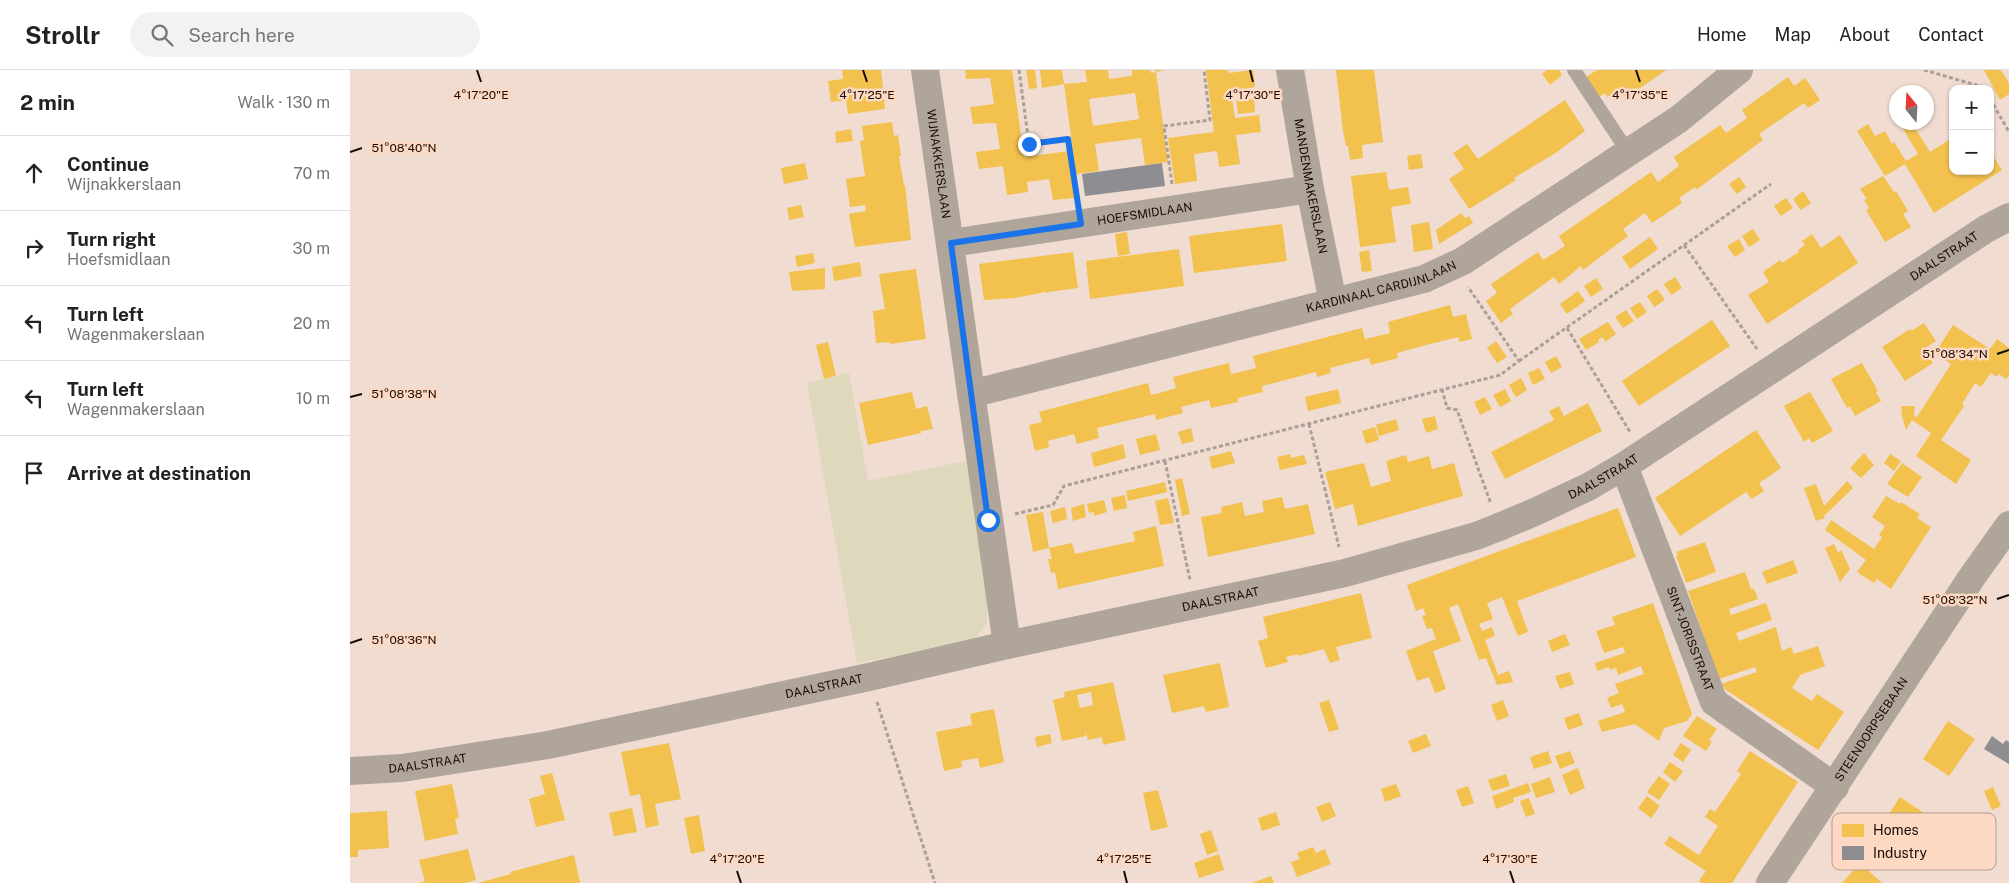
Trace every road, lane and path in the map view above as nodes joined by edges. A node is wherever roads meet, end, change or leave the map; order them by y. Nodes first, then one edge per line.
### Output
1 (925, 70) edge
2 (1019, 70) edge
3 (1204, 70) edge
4 (1290, 70) edge
5 (1574, 70) edge
6 (1739, 70) edge
7 (1924, 70) edge
8 (1976, 85) edge
9 (1994, 106) edge
10 (2009, 132) edge
11 (1628, 152) junction
12 (1771, 184) dead end
13 (1310, 189) junction
14 (1176, 210) junction
15 (2009, 217) edge
16 (1081, 224) junction
17 (951, 243) junction
18 (1684, 245) junction
19 (1453, 266) junction
20 (1333, 302) junction
21 (1567, 328) junction
22 (1519, 361) junction
23 (1772, 370) junction
24 (1442, 389) junction
25 (971, 394) junction
26 (1309, 424) junction
27 (1166, 460) junction
28 (1633, 460) junction
29 (2009, 512) edge
30 (988, 520) junction
31 (2009, 525) edge
32 (1499, 527) junction
33 (1345, 573) junction
34 (1972, 577) junction
35 (1195, 604) junction
36 (1007, 645) junction
37 (869, 677) junction
38 (350, 771) edge
39 (1835, 788) junction
40 (935, 883) edge
41 (1770, 883) edge

1 - 17 street, WIJNAKKERSLAAN
2 - 16 path
3 - 14 path
4 - 13 street, MANDENMAKERSLAAN
5 - 11 lane
6 - 11 street, KARDINAAL CARDIJNLAAN
7 - 8 path
9 - 10 path
11 - 19 street, KARDINAAL CARDIJNLAAN
12 - 18 path
13 - 14 street, HOEFSMIDLAAN
13 - 20 street, MANDENMAKERSLAAN
14 - 16 street, HOEFSMIDLAAN
15 - 23 street, DAALSTRAAT
16 - 17 street, HOEFSMIDLAAN
17 - 25 street, WIJNAKKERSLAAN
18 - 21 path
18 - 23 path
19 - 20 street, KARDINAAL CARDIJNLAAN
19 - 22 path
20 - 25 street, KARDINAAL CARDIJNLAAN
21 - 22 path
21 - 28 path
22 - 24 path
23 - 28 street, DAALSTRAAT
24 - 26 path
24 - 32 path
25 - 30 street, WIJNAKKERSLAAN
26 - 27 path
26 - 33 path
27 - 30 path
27 - 35 path
28 - 32 street, DAALSTRAAT
28 - 39 street, SINT-JORISSTRAAT
29 - 34 main road, STEENDORPSEBAAN
30 - 36 street, WIJNAKKERSLAAN
31 - 34 main road, STEENDORPSEBAAN
32 - 33 street, DAALSTRAAT
33 - 35 street, DAALSTRAAT
34 - 39 main road, STEENDORPSEBAAN
35 - 36 street, DAALSTRAAT
36 - 37 street, DAALSTRAAT
37 - 38 street, DAALSTRAAT
37 - 40 path
39 - 41 main road, STEENDORPSEBAAN

